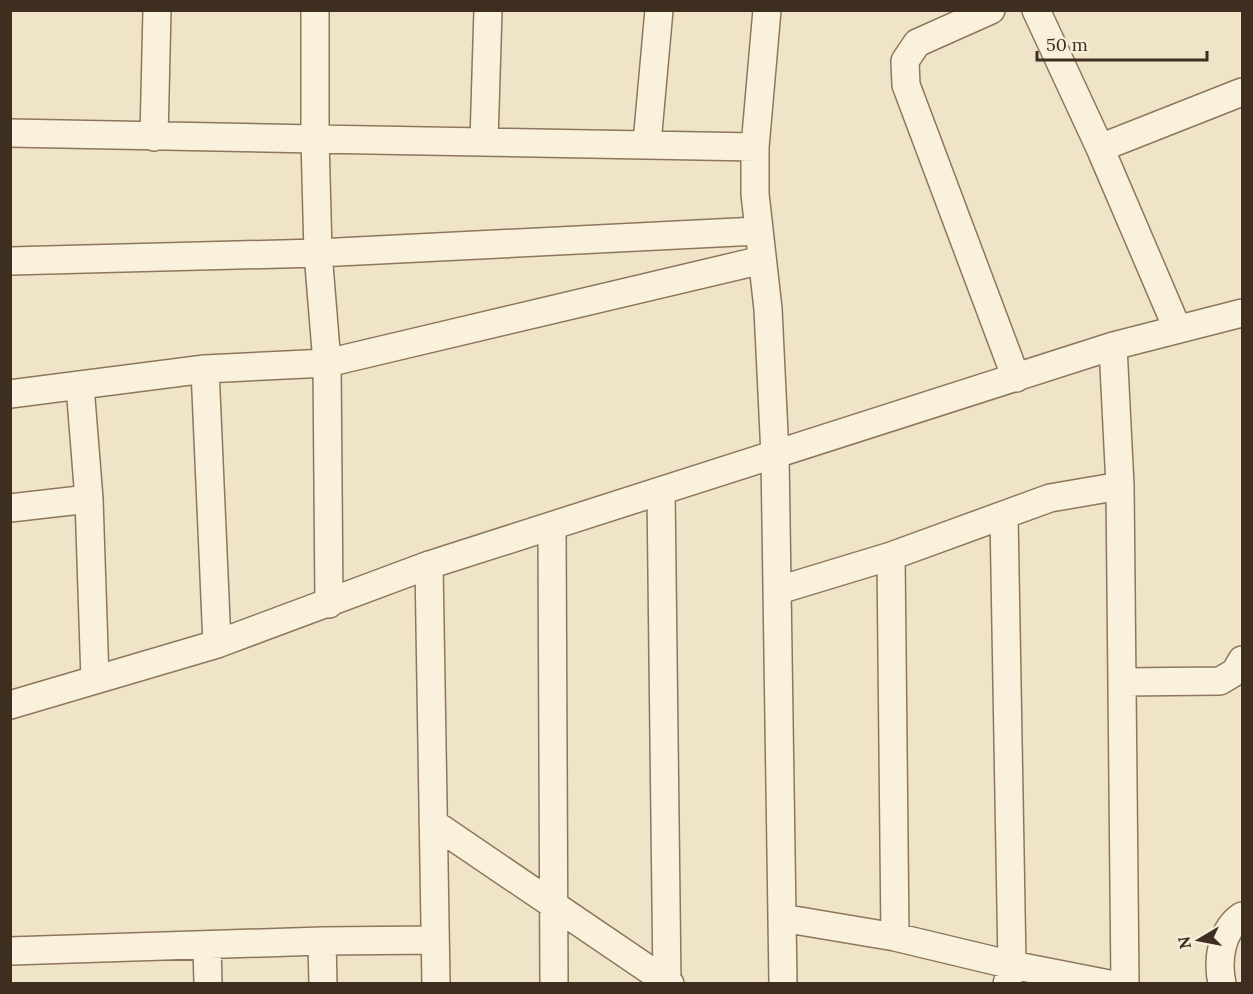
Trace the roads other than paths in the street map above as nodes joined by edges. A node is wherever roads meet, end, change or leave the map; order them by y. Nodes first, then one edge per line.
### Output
1 (157, 10) edge
2 (315, 10) edge
3 (488, 10) edge
4 (659, 10) edge
5 (767, 10) edge
6 (991, 10) edge
7 (1036, 10) edge
8 (1242, 92) edge
9 (10, 133) edge
10 (154, 137) junction
11 (315, 139) junction
12 (484, 141) junction
13 (647, 144) junction
14 (755, 147) junction
15 (1100, 148) junction
16 (757, 231) junction
17 (318, 253) junction
18 (762, 260) junction
19 (10, 261) edge
20 (1242, 313) edge
21 (1177, 328) junction
22 (1113, 346) junction
23 (327, 363) junction
24 (205, 369) junction
25 (1016, 378) junction
26 (80, 386) junction
27 (10, 394) edge
28 (775, 455) junction
29 (1120, 486) junction
30 (661, 491) junction
31 (89, 499) junction
32 (10, 508) edge
33 (1004, 514) junction
34 (552, 527) junction
35 (891, 556) junction
36 (429, 565) junction
37 (779, 590) junction
38 (329, 604) junction
39 (217, 644) junction
40 (1242, 660) edge
41 (95, 680) junction
42 (1122, 682) junction
43 (10, 705) edge
44 (433, 823) junction
45 (553, 907) junction
46 (1242, 916) edge
47 (782, 918) junction
48 (895, 938) junction
49 (322, 940) junction
50 (435, 940) junction
51 (207, 946) junction
52 (10, 951) edge
53 (1010, 974) edge
54 (668, 983) edge
55 (208, 984) edge
56 (323, 984) edge
57 (436, 984) edge
58 (554, 984) edge
59 (783, 984) edge
60 (1108, 984) edge
61 (1125, 984) edge
62 (1222, 984) edge

1 - 10 street
2 - 11 street
3 - 12 street
4 - 13 street
5 - 14 street
6 - 25 street
7 - 15 street
8 - 15 street
9 - 10 street
10 - 11 street
11 - 12 street
11 - 17 street
12 - 13 street
13 - 14 street
14 - 16 street
15 - 21 street
16 - 17 street
16 - 18 street
17 - 19 street
17 - 23 street
18 - 23 street
18 - 28 street
20 - 21 street
21 - 22 street
22 - 25 street
22 - 29 street
23 - 24 street
23 - 38 street
24 - 26 street
24 - 39 street
25 - 28 street
26 - 27 street
26 - 31 street
28 - 30 street
28 - 37 street
29 - 33 street
29 - 42 street
30 - 34 street
30 - 54 street
31 - 32 street
31 - 41 street
33 - 35 street
33 - 53 street
34 - 36 street
34 - 45 street
35 - 37 street
35 - 48 street
36 - 38 street
36 - 44 street
37 - 47 street
38 - 39 street
39 - 41 street
40 - 42 street
41 - 43 street
42 - 61 street
44 - 45 street
44 - 50 street
45 - 54 street
45 - 58 street
46 - 62 street
47 - 48 street
47 - 59 street
48 - 53 street
49 - 50 street
49 - 51 street
49 - 56 street
50 - 57 street
51 - 52 street
51 - 55 street
53 - 60 street

